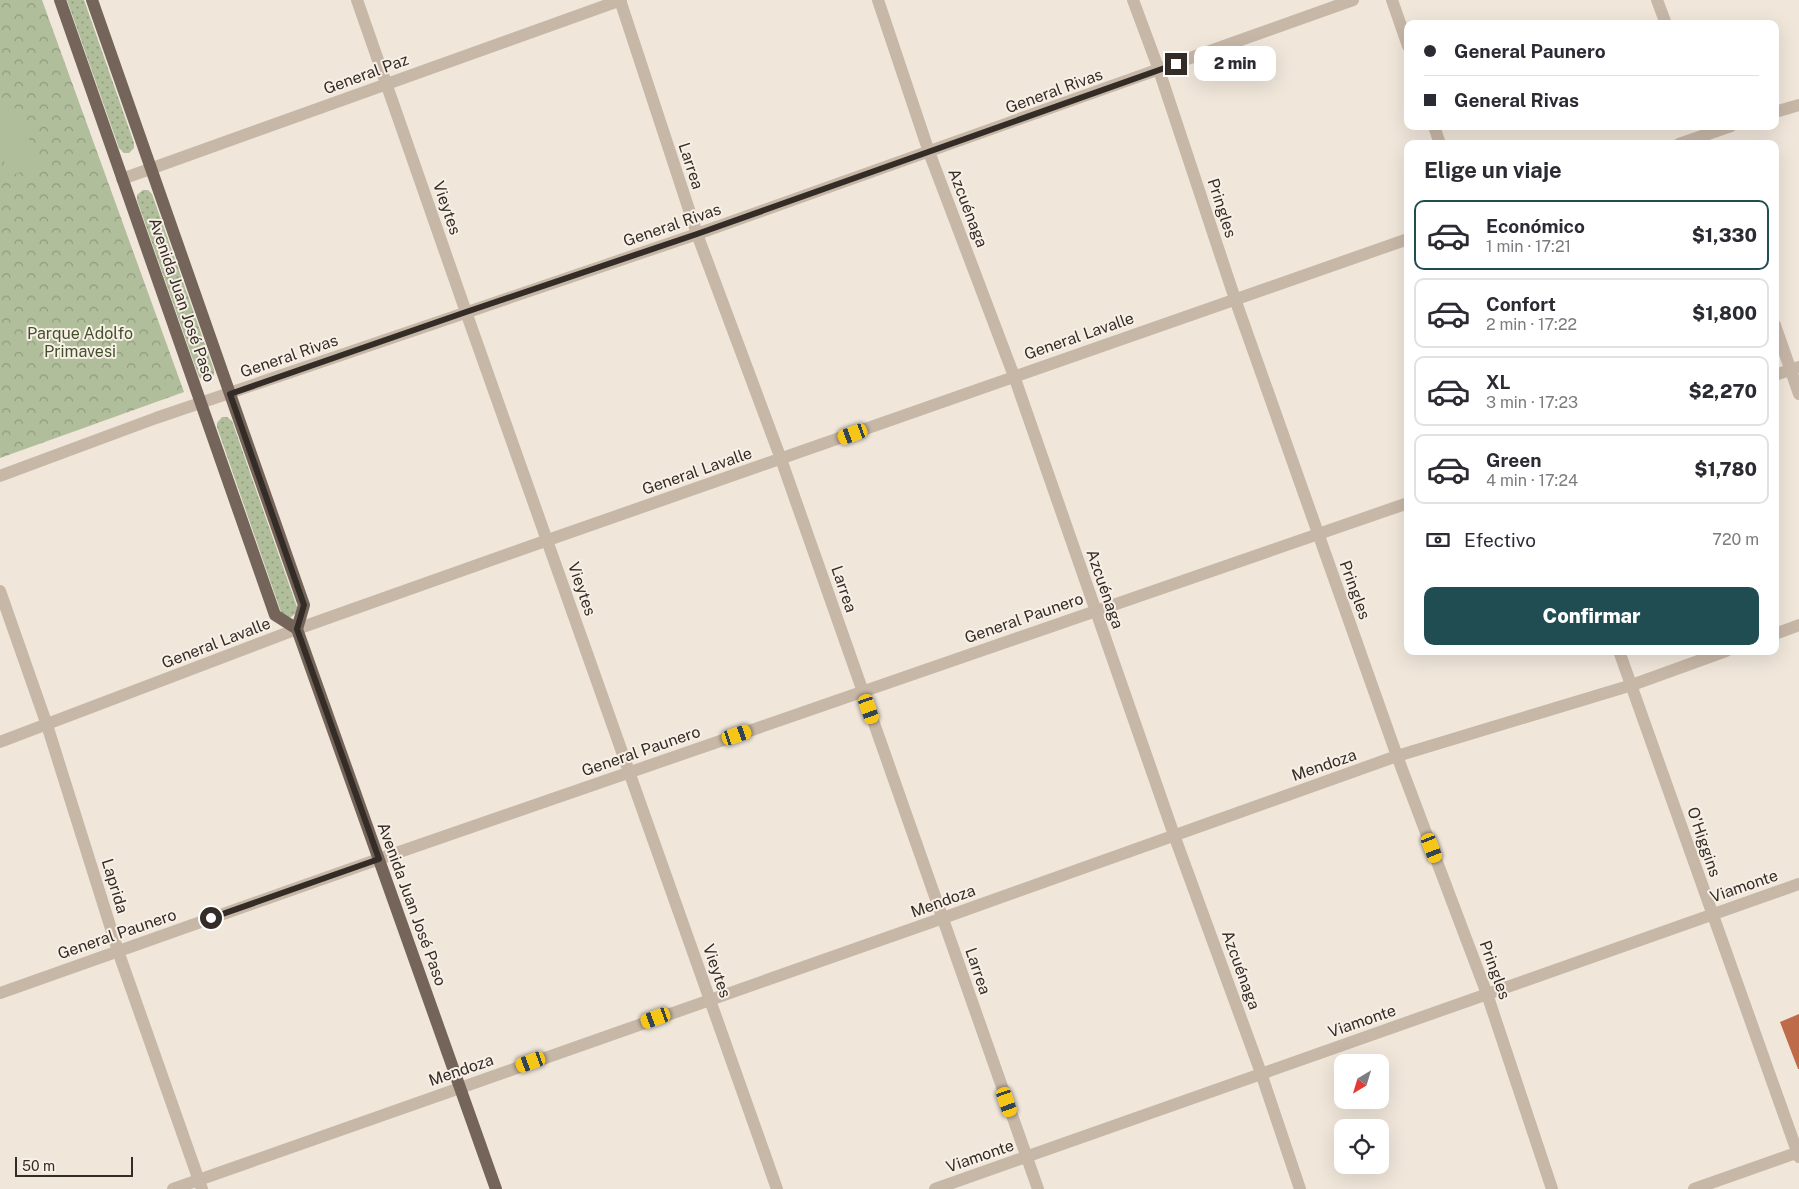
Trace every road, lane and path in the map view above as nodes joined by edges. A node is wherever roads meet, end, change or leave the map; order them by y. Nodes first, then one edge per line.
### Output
1 (60, 0) edge
2 (92, 0) edge
3 (357, 0) edge
4 (620, 0) edge
5 (878, 0) edge
6 (1133, 0) edge
7 (1352, 0) edge
8 (1392, 0) edge
9 (1657, 0) edge
10 (1664, 20) edge
11 (1404, 34) edge
12 (1159, 70) junction
13 (387, 84) junction
14 (1799, 104) edge
15 (1779, 111) edge
16 (1709, 134) edge
17 (1691, 140) edge
18 (929, 152) junction
19 (151, 168) junction
20 (122, 179) junction
21 (697, 234) junction
22 (1404, 240) edge
23 (1234, 299) junction
24 (466, 312) junction
25 (1779, 334) edge
26 (1795, 368) edge
27 (1779, 374) edge
28 (1014, 376) junction
29 (230, 394) junction
30 (1799, 394) edge
31 (201, 404) junction
32 (781, 459) junction
33 (0, 476) edge
34 (1404, 504) edge
35 (1318, 534) junction
36 (548, 540) junction
37 (0, 591) edge
38 (1096, 610) junction
39 (1799, 625) edge
40 (297, 629) junction
41 (1779, 632) edge
42 (1621, 655) edge
43 (1715, 655) edge
44 (1632, 685) junction
45 (863, 691) junction
46 (47, 725) junction
47 (0, 742) edge
48 (1397, 756) junction
49 (630, 772) junction
50 (1174, 835) junction
51 (379, 859) junction
52 (1799, 884) edge
53 (1712, 914) junction
54 (943, 918) junction
55 (118, 951) junction
56 (0, 993) edge
57 (1487, 994) junction
58 (710, 999) junction
59 (1261, 1073) junction
60 (460, 1088) junction
61 (1798, 1154) edge
62 (1027, 1157) junction
63 (200, 1184) edge
64 (173, 1189) edge
65 (496, 1189) edge
66 (777, 1189) edge
67 (936, 1189) edge
68 (1038, 1189) edge
69 (1300, 1189) edge
70 (1552, 1189) edge
71 (1694, 1189) edge

1 - 20 main road, Avenida Juan José Paso
2 - 19 main road, Avenida Juan José Paso
3 - 13 street, Vieytes
4 - 13 street, General Paz
4 - 21 street, Larrea
5 - 18 street, Azcuénaga
6 - 12 street, Pringles
7 - 12 street, General Rivas
8 - 11 street
9 - 10 street
12 - 18 street, General Rivas
12 - 23 street, Pringles
13 - 19 street, General Paz
13 - 24 street, Vieytes
14 - 15 street
16 - 17 street
18 - 21 street, General Rivas
18 - 28 street, Azcuénaga
19 - 20 street, General Paz
19 - 29 main road, Avenida Juan José Paso
20 - 31 main road, Avenida Juan José Paso
21 - 24 street, General Rivas
21 - 32 street, Larrea
22 - 23 street, General Lavalle
23 - 28 street, General Lavalle
23 - 35 street, Pringles
24 - 29 street, General Rivas
24 - 36 street, Vieytes
25 - 26 street
26 - 27 street
26 - 30 street
28 - 32 street, General Lavalle
28 - 38 street, Azcuénaga
29 - 31 street, General Rivas
29 - 40 main road, Avenida Juan José Paso
31 - 33 street, General Rivas
31 - 40 main road, Avenida Juan José Paso
32 - 36 street, General Lavalle
32 - 45 street, Larrea
34 - 35 street, General Paunero
35 - 38 street, General Paunero
35 - 48 street, Pringles
36 - 40 street, General Lavalle
36 - 49 street, Vieytes
37 - 46 street, Laprida
38 - 45 street, General Paunero
38 - 50 street, Azcuénaga
39 - 41 street
40 - 46 street, General Lavalle
40 - 51 main road, Avenida Juan José Paso
42 - 44 street, O'Higgins
43 - 44 street, Mendoza
44 - 48 street, Mendoza
44 - 53 street, O'Higgins
45 - 49 street, General Paunero
45 - 54 street, Larrea
46 - 47 street, General Lavalle
46 - 55 street, Laprida
48 - 50 street, Mendoza
48 - 57 street, Pringles
49 - 51 street, General Paunero
49 - 58 street, Vieytes
50 - 54 street, Mendoza
50 - 59 street, Azcuénaga
51 - 55 street, General Paunero
51 - 60 main road, Avenida Juan José Paso
52 - 53 street, Viamonte
53 - 57 street, Viamonte
53 - 61 street, O'Higgins
54 - 58 street, Mendoza
54 - 62 street, Larrea
55 - 56 street, General Paunero
55 - 63 street, Laprida
57 - 59 street, Viamonte
57 - 70 street, Pringles
58 - 60 street, Mendoza
58 - 66 street, Vieytes
59 - 62 street, Viamonte
59 - 69 street, Azcuénaga
60 - 63 street, Mendoza
60 - 65 main road, Avenida Juan José Paso
61 - 71 street
62 - 67 street, Viamonte
62 - 68 street, Larrea
63 - 64 street, Mendoza

